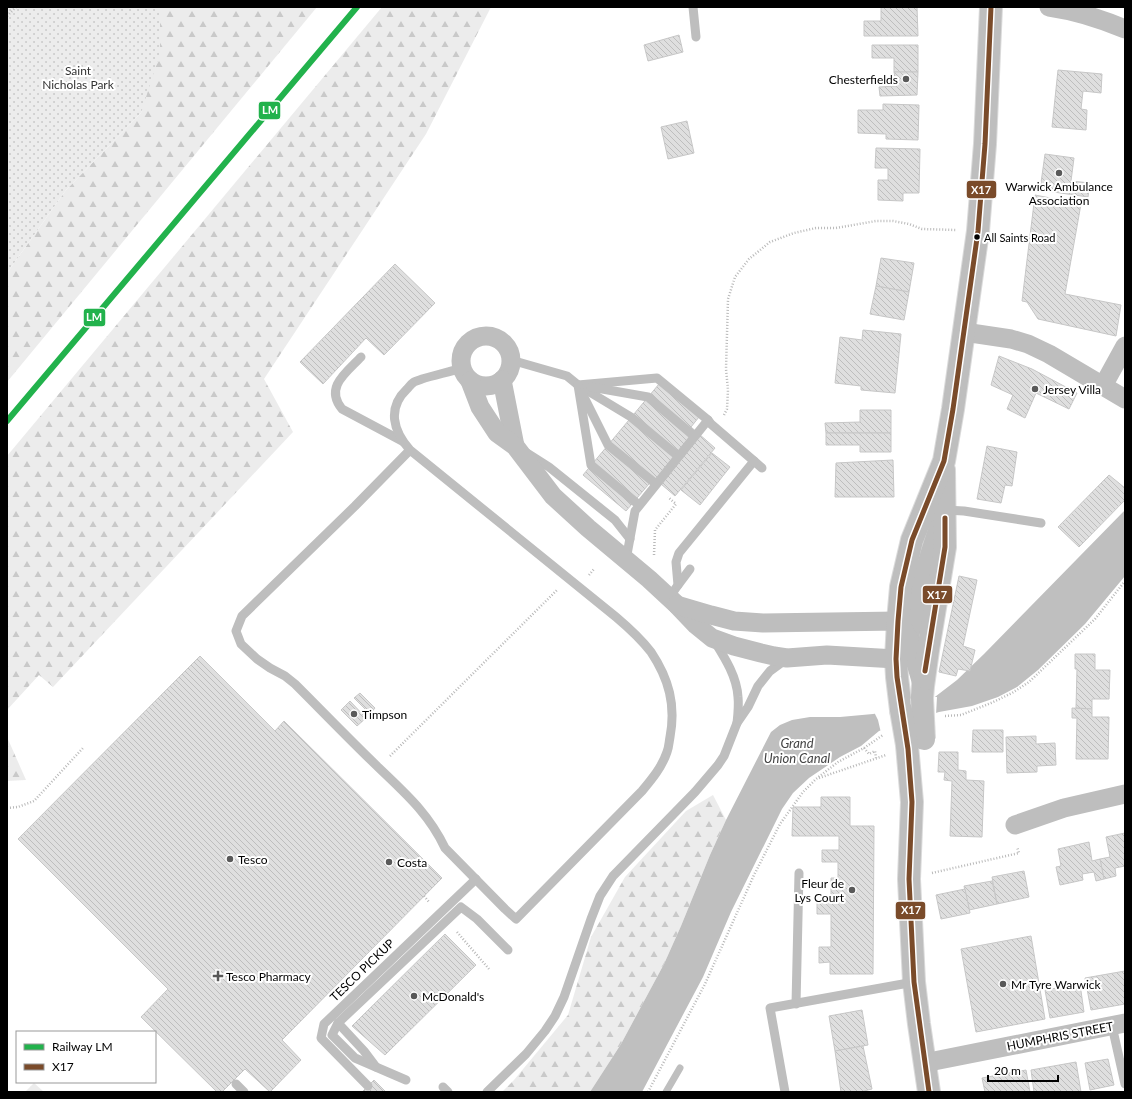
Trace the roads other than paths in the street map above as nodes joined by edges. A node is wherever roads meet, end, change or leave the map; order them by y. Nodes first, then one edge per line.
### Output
1 (693, 7) edge
2 (991, 7) edge
3 (999, 7) edge
4 (1049, 7) edge
5 (1125, 29) edge
6 (696, 37) dead end
7 (964, 332) junction
8 (1125, 346) edge
9 (361, 357) dead end
10 (511, 360) junction
11 (466, 375) junction
12 (502, 380) junction
13 (578, 385) junction
14 (1103, 386) junction
15 (1125, 400) edge
16 (708, 420) junction
17 (694, 436) junction
18 (402, 441) junction
19 (515, 446) junction
20 (410, 450) junction
21 (678, 456) junction
22 (754, 461) junction
23 (944, 461) junction
24 (762, 468) dead end
25 (656, 484) junction
26 (639, 505) junction
27 (945, 510) junction
28 (1041, 523) dead end
29 (630, 539) junction
30 (626, 560) junction
31 (690, 569) dead end
32 (675, 596) junction
33 (903, 630) junction
34 (712, 638) junction
35 (787, 658) junction
36 (896, 659) junction
37 (923, 692) junction
38 (737, 723) junction
39 (907, 746) junction
40 (1125, 794) edge
41 (1015, 825) road end
42 (799, 873) dead end
43 (476, 879) junction
44 (508, 950) dead end
45 (914, 982) junction
46 (796, 1004) junction
47 (1119, 1024) edge
48 (924, 1063) junction
49 (406, 1080) dead end
50 (236, 1084) dead end
51 (1125, 1084) edge
52 (368, 1086) dead end
53 (244, 1092) edge
54 (486, 1092) edge
55 (786, 1092) edge
56 (929, 1092) edge

1 - 6 lane
2 - 3 street
2 - 7 main road
4 - 5 street
7 - 14 street
7 - 23 main road
8 - 14 street
9 - 18 lane
10 - 11 street
10 - 12 street
10 - 13 lane
11 - 12 street
11 - 18 lane
11 - 19 street
12 - 19 street
13 - 16 lane
13 - 17 lane
13 - 21 lane
13 - 25 lane
13 - 26 lane
14 - 15 street
16 - 17 lane
16 - 22 lane
17 - 21 lane
18 - 20 lane
19 - 29 lane
19 - 30 street
20 - 43 lane
20 - 43 lane
21 - 25 lane
22 - 24 lane
22 - 32 lane
23 - 27 main road
23 - 33 main road
25 - 26 lane
26 - 29 lane
27 - 28 lane
27 - 33 street
27 - 37 main road
29 - 30 lane
30 - 32 street
31 - 32 lane
32 - 33 street
32 - 34 street
33 - 36 main road
33 - 37 street
34 - 35 street
34 - 38 lane
35 - 36 street
35 - 38 lane
36 - 39 main road, bridge
37 - 39 main road, bridge
38 - 54 lane
39 - 45 main road
40 - 41 street
42 - 46 lane
43 - 52 lane, TESCO PICKUP
44 - 49 lane
45 - 46 lane
45 - 48 main road
46 - 55 lane
47 - 48 street, HUMPHRIS STREET
47 - 51 lane
48 - 56 main road
50 - 53 lane

